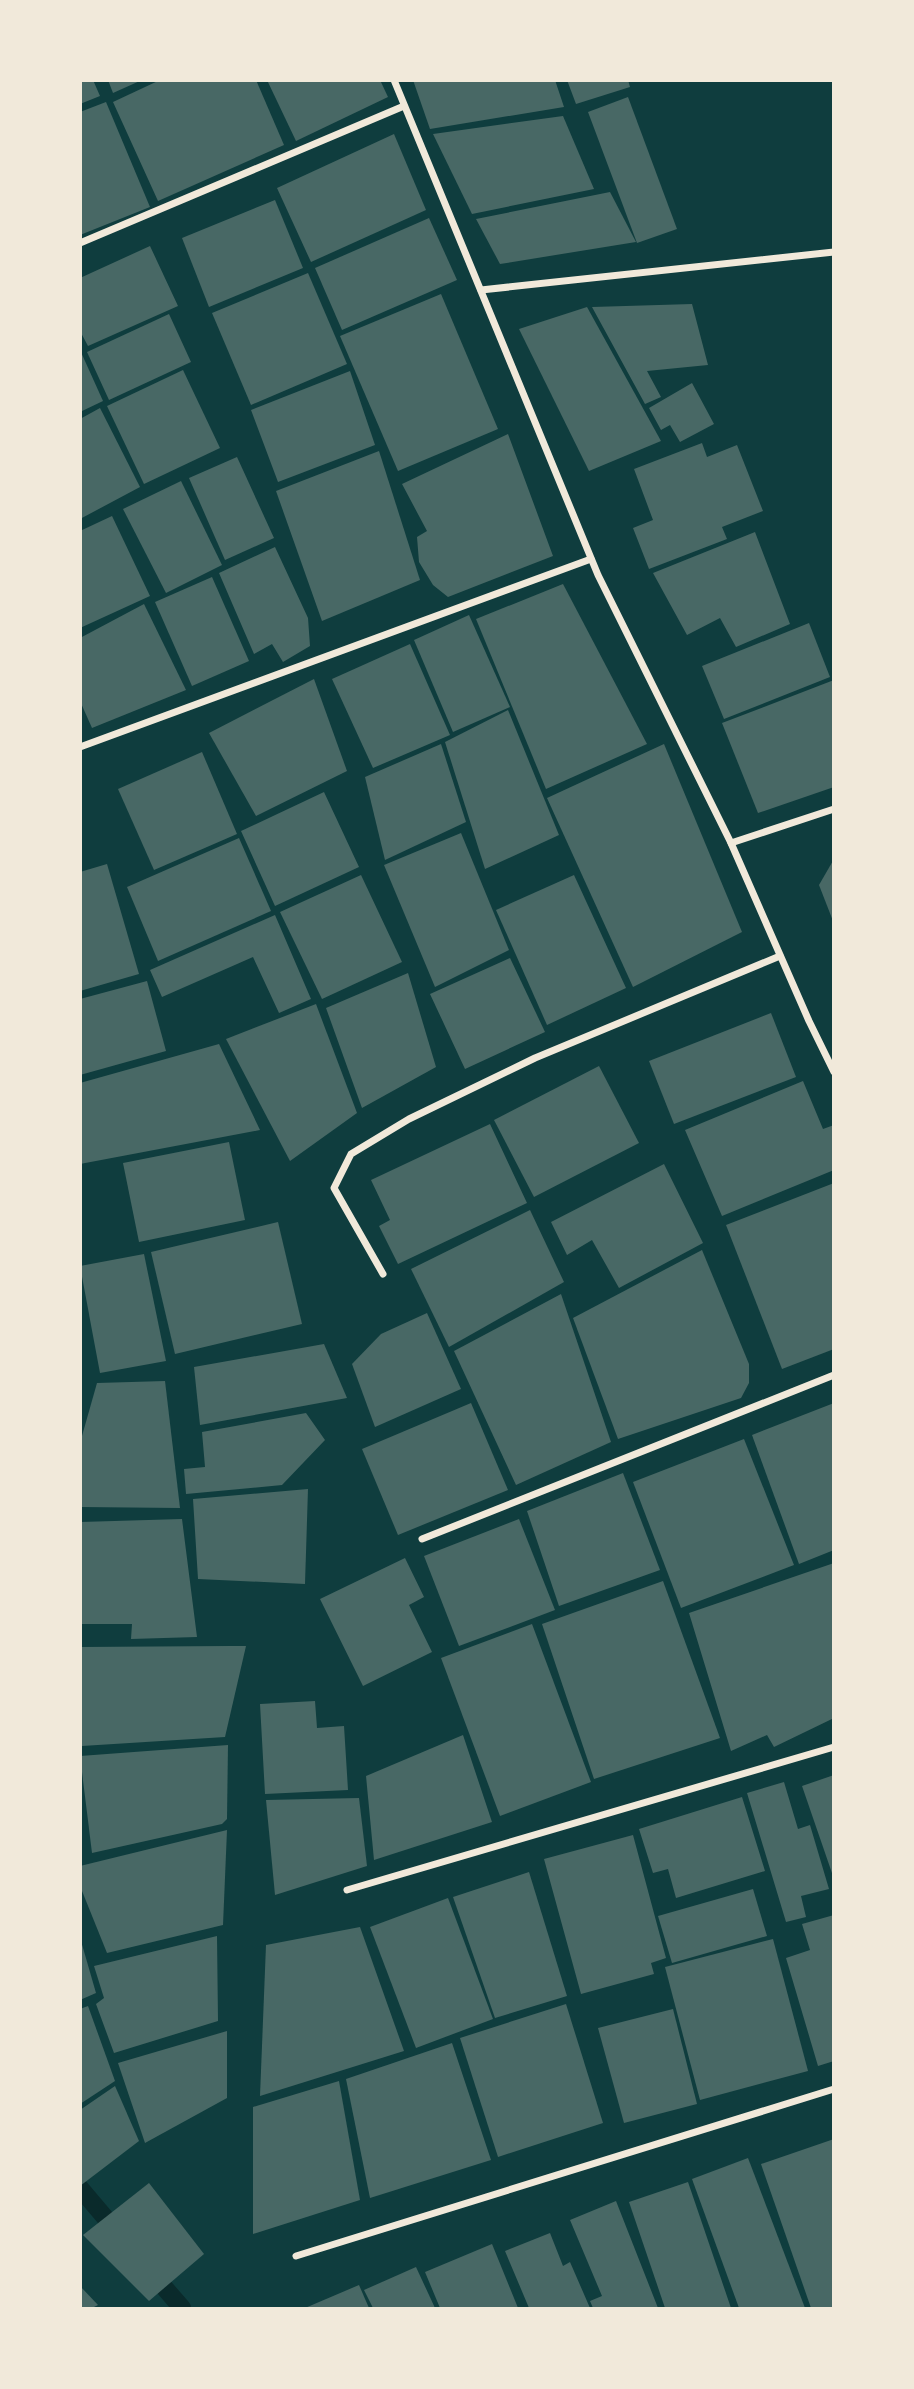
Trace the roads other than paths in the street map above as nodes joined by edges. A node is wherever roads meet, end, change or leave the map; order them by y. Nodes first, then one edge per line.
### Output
1 (394, 80) edge
2 (404, 106) junction
3 (80, 243) edge
4 (834, 252) edge
5 (481, 290) junction
6 (591, 559) junction
7 (80, 747) edge
8 (834, 809) edge
9 (732, 843) junction
10 (780, 956) junction
11 (834, 1072) edge
12 (383, 1274) dead end
13 (834, 1375) edge
14 (422, 1539) dead end
15 (834, 1747) edge
16 (346, 1890) dead end
17 (834, 2089) edge
18 (296, 2256) dead end

1 - 2 street
2 - 3 street
2 - 5 street
4 - 5 street
5 - 6 street
6 - 7 street
6 - 9 street
8 - 9 street
9 - 10 street
10 - 11 street
10 - 12 street
13 - 14 street
15 - 16 street
17 - 18 street

